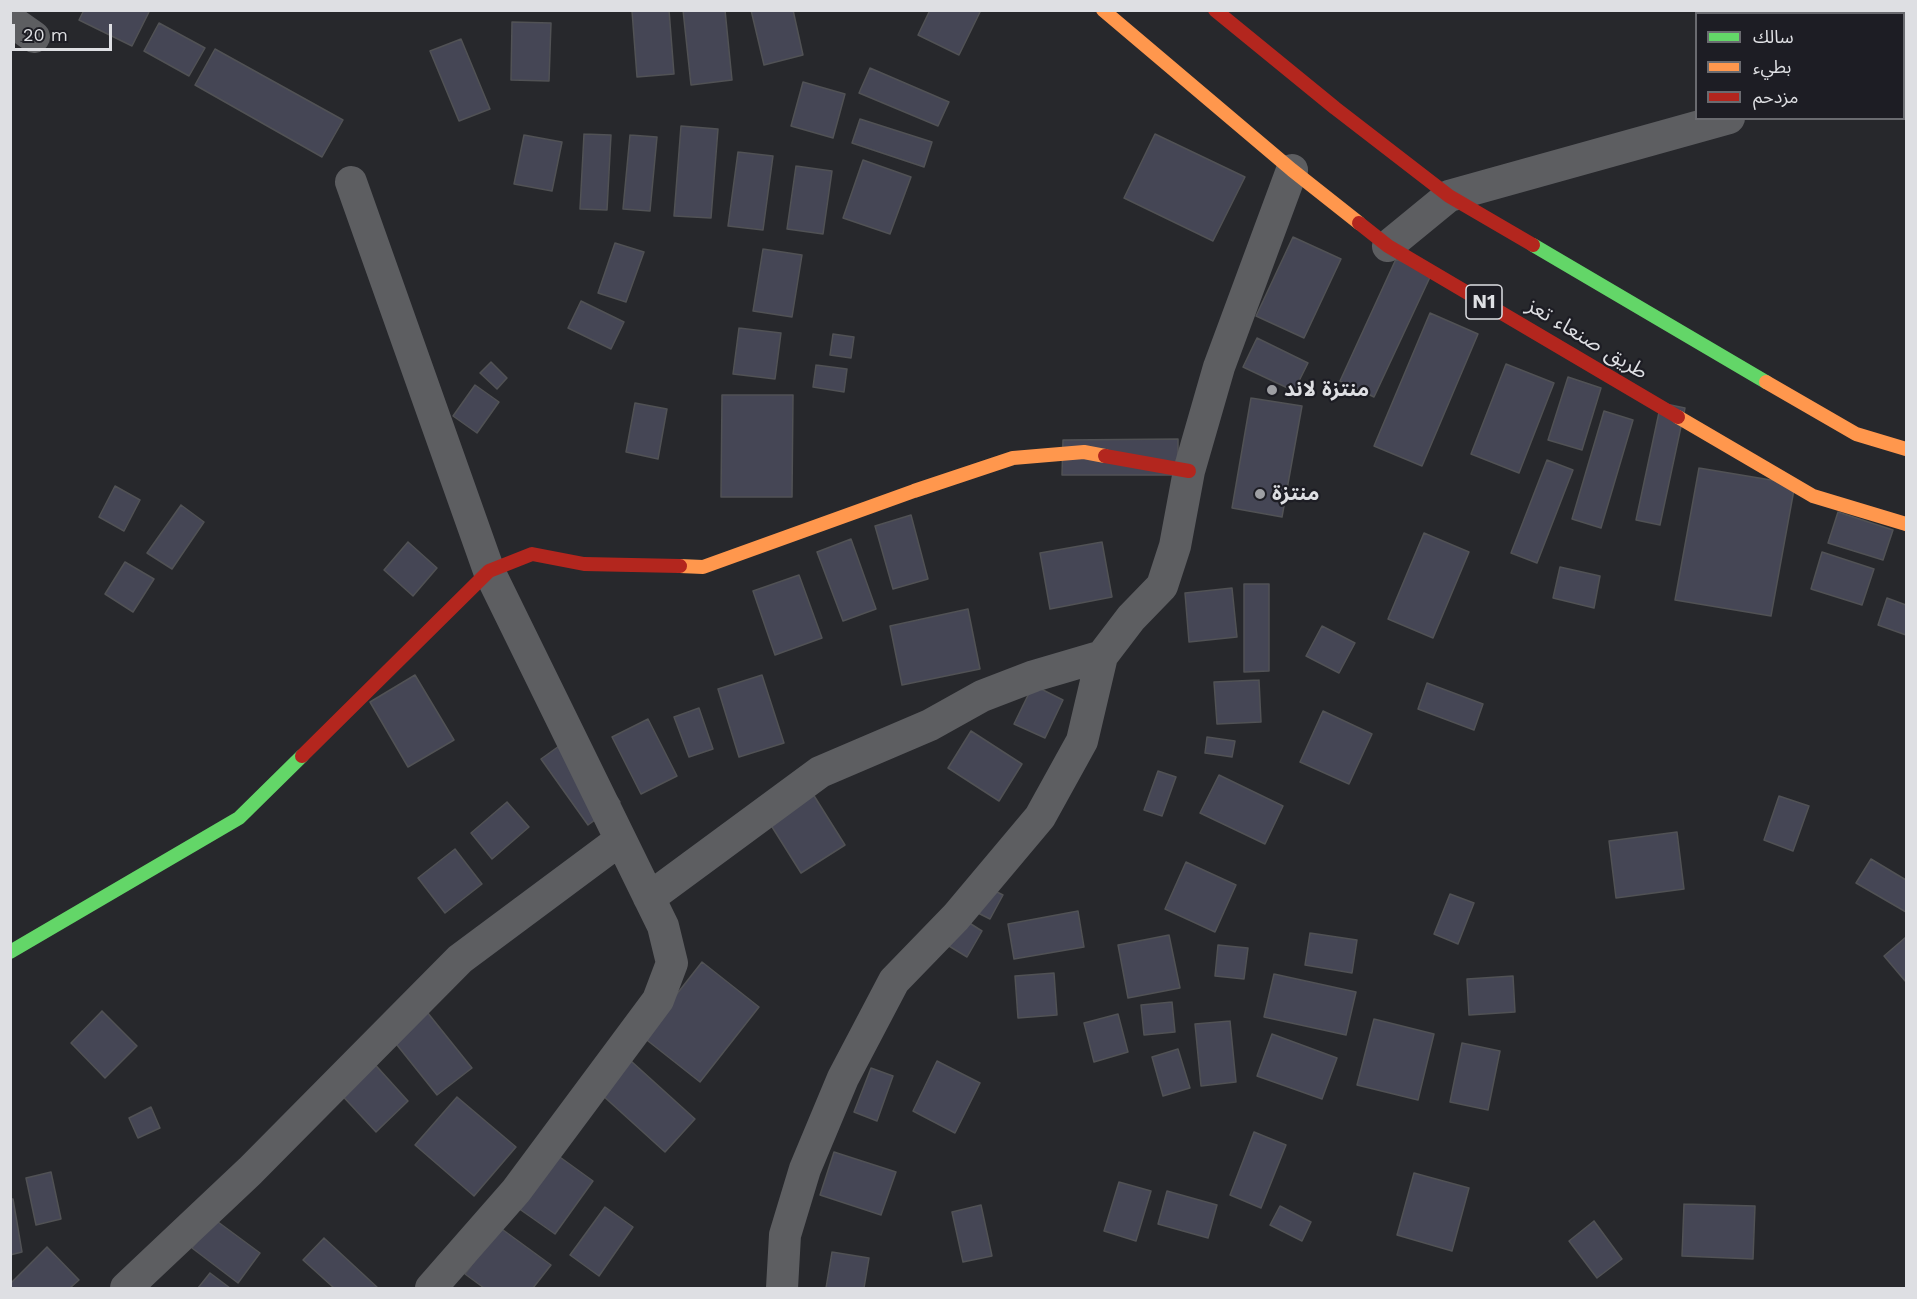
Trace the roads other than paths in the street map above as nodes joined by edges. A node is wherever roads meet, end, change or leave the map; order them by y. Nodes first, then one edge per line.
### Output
1 (1103, 10) edge
2 (1215, 10) edge
3 (1722, 120) edge
4 (1292, 170) junction
5 (351, 182) dead end
6 (1449, 196) junction
7 (1388, 246) junction
8 (1906, 449) edge
9 (1189, 471) junction
10 (1906, 524) edge
11 (489, 571) junction
12 (1102, 656) junction
13 (620, 840) junction
14 (649, 898) junction
15 (10, 952) edge
16 (126, 1288) edge
17 (431, 1288) edge
18 (782, 1288) edge

1 - 4 main road, طريق صنعاء تعز / N1
2 - 6 main road
3 - 6 street
4 - 7 main road, طريق صنعاء تعز / N1
4 - 9 street
5 - 11 street
6 - 7 street
6 - 8 main road
7 - 10 main road, طريق صنعاء تعز / N1
9 - 11 main road
9 - 12 street
11 - 13 street
11 - 15 main road
12 - 14 street
12 - 18 street
13 - 14 street
13 - 16 street
14 - 17 street

